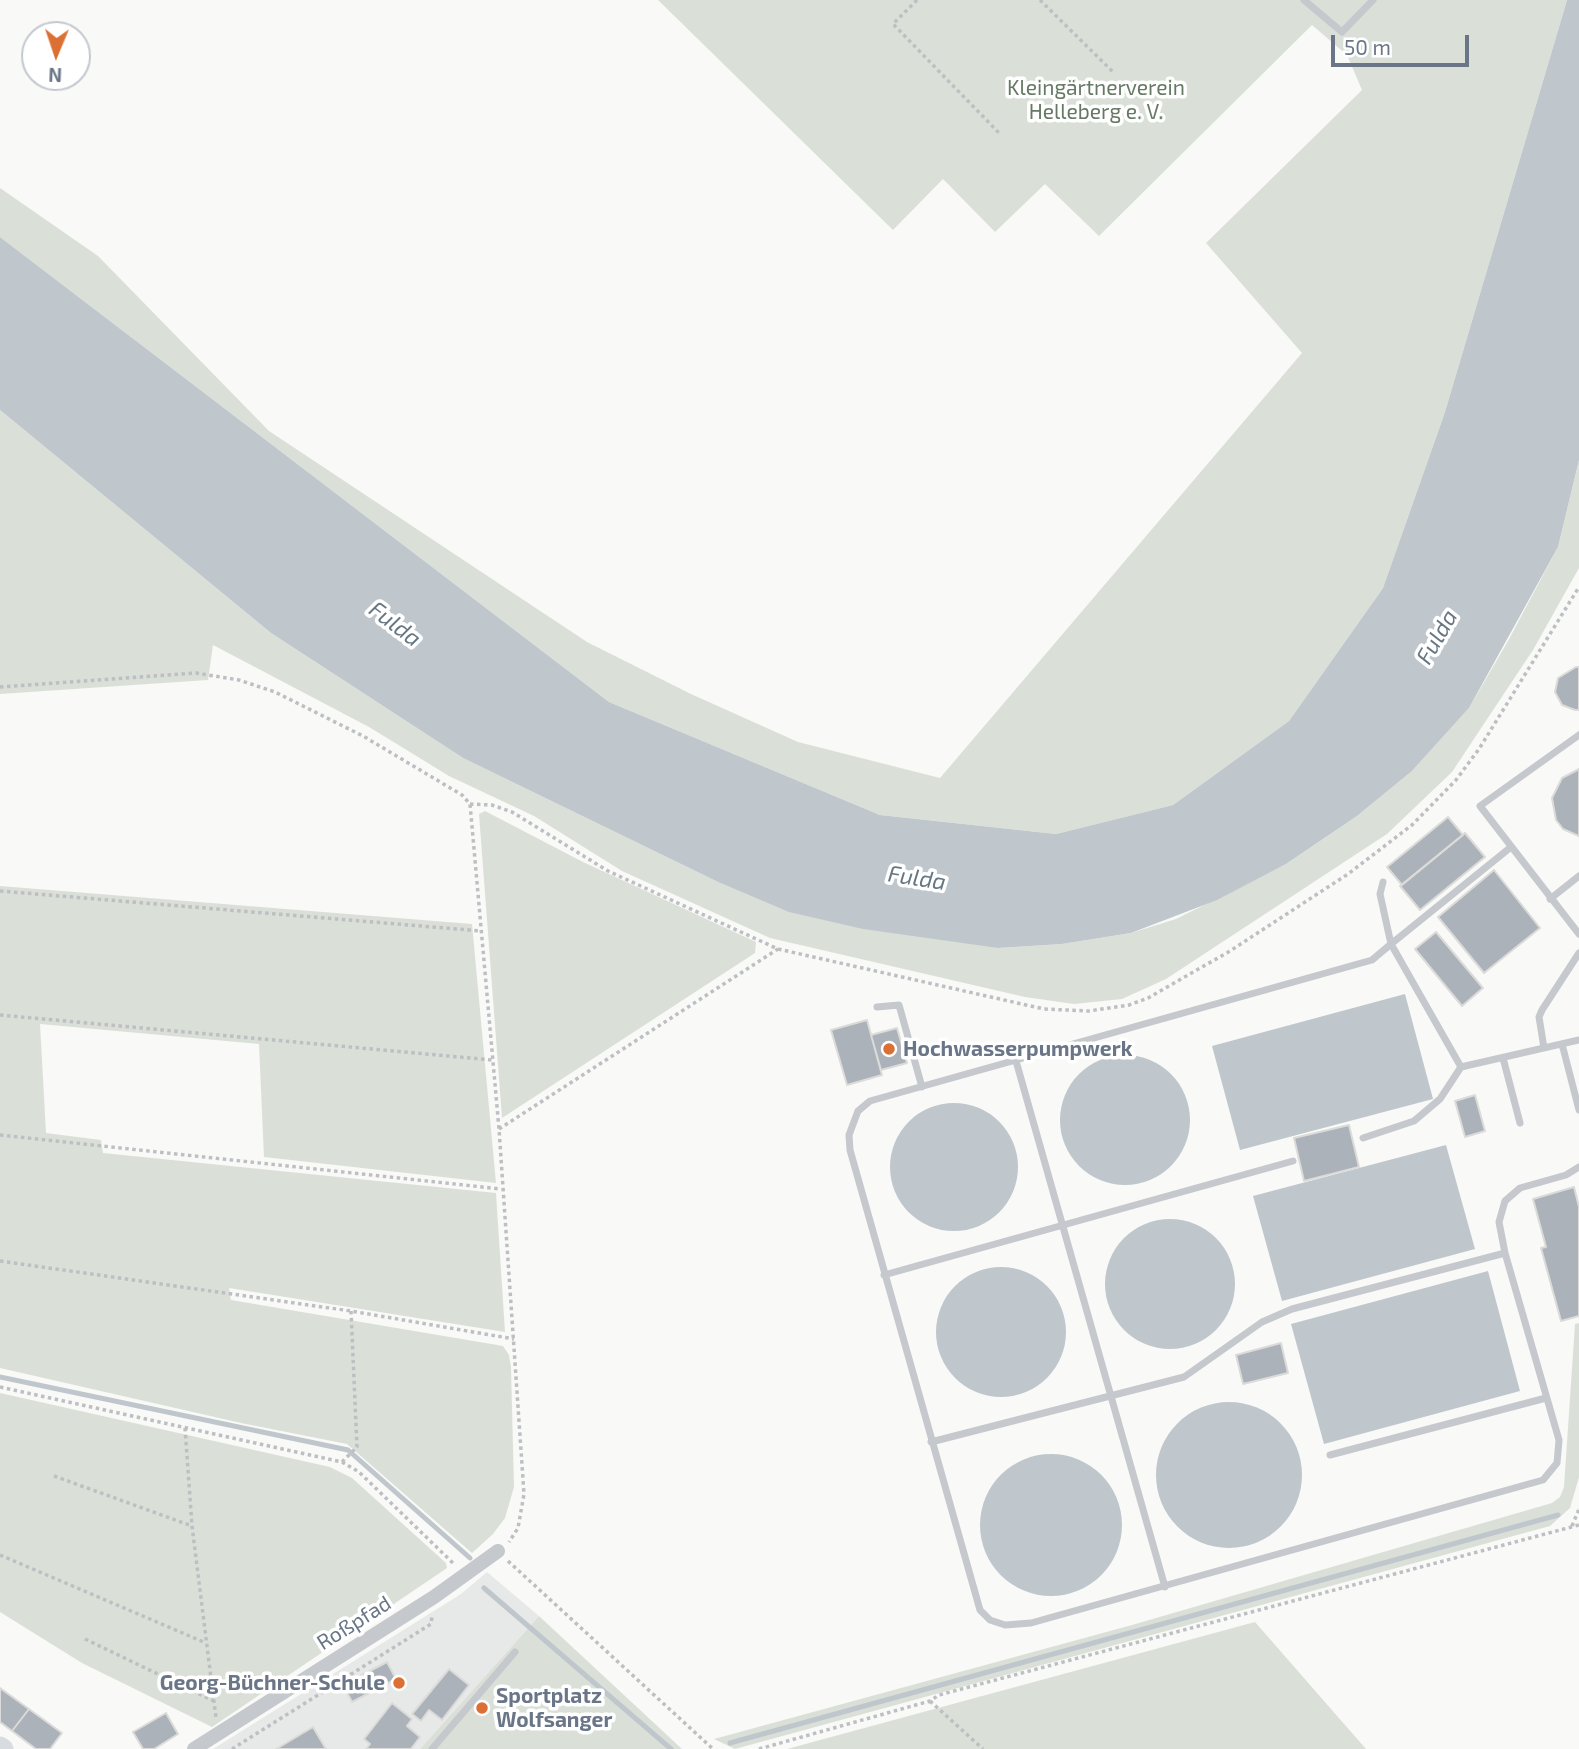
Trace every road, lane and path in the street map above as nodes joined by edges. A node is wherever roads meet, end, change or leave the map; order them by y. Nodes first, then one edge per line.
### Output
1 (918, 0) edge
2 (1040, 0) edge
3 (1373, 0) edge
4 (1308, 1) edge
5 (1114, 73) dead end
6 (1001, 135) dead end
7 (1579, 587) edge
8 (0, 687) edge
9 (1579, 735) edge
10 (470, 804) junction
11 (1511, 847) junction
12 (1579, 876) edge
13 (1383, 883) dead end
14 (0, 891) edge
15 (1550, 899) junction
16 (481, 931) junction
17 (1579, 934) edge
18 (1391, 944) junction
19 (778, 949) junction
20 (1579, 953) edge
21 (877, 1007) dead end
22 (0, 1015) edge
23 (1579, 1041) edge
24 (1562, 1044) junction
25 (1544, 1048) junction
26 (1503, 1058) junction
27 (492, 1060) junction
28 (1016, 1060) junction
29 (1461, 1067) junction
30 (922, 1087) junction
31 (1579, 1110) edge
32 (1520, 1123) dead end
33 (499, 1129) junction
34 (0, 1135) edge
35 (1363, 1138) dead end
36 (1293, 1161) dead end
37 (1579, 1167) edge
38 (501, 1189) junction
39 (1062, 1225) junction
40 (1505, 1253) junction
41 (0, 1261) edge
42 (884, 1275) junction
43 (351, 1311) junction
44 (514, 1339) junction
45 (0, 1387) edge
46 (1110, 1395) junction
47 (1546, 1398) junction
48 (186, 1428) junction
49 (931, 1442) junction
50 (1330, 1455) dead end
51 (342, 1462) junction
52 (54, 1476) dead end
53 (1579, 1509) edge
54 (1579, 1525) edge
55 (191, 1526) junction
56 (1572, 1526) junction
57 (498, 1551) junction
58 (0, 1555) edge
59 (465, 1575) junction
60 (1164, 1587) junction
61 (434, 1597) junction
62 (85, 1639) dead end
63 (206, 1643) junction
64 (515, 1652) dead end
65 (214, 1701) junction
66 (930, 1701) junction
67 (218, 1734) junction
68 (194, 1749) edge
69 (232, 1749) edge
70 (432, 1749) edge
71 (713, 1749) edge
72 (759, 1749) edge
73 (984, 1749) edge

1 - 6 path
2 - 5 path
3 - 4 lane
7 - 19 path
8 - 10 path
9 - 11 lane
10 - 16 path
10 - 19 path
11 - 15 lane
11 - 18 lane
12 - 15 lane
13 - 18 lane
14 - 16 path
15 - 17 lane
16 - 27 path
18 - 28 lane
18 - 29 lane
19 - 33 path
20 - 25 lane
21 - 30 lane
22 - 27 path
23 - 24 lane
24 - 25 lane
24 - 31 lane
25 - 26 lane
26 - 29 lane
26 - 32 lane
27 - 33 path
28 - 30 lane
28 - 39 lane
29 - 35 lane
30 - 42 lane
33 - 38 path
34 - 38 path
36 - 39 lane
37 - 40 lane
38 - 44 path
39 - 42 lane
39 - 46 lane
40 - 46 lane
40 - 47 lane
41 - 43 path
42 - 49 lane
43 - 44 path
43 - 51 path
44 - 57 path
45 - 48 path
46 - 49 lane
46 - 60 lane
47 - 50 lane
47 - 60 lane
48 - 51 path
48 - 55 path
49 - 60 lane
51 - 59 path
52 - 55 path
53 - 56 path
54 - 56 path
55 - 63 path
56 - 66 path
57 - 59 street, Roßpfad
57 - 71 path
58 - 63 path
59 - 61 street, Roßpfad
61 - 67 street, Roßpfad
61 - 69 path
62 - 65 path
63 - 65 path
64 - 70 lane
65 - 67 path
66 - 72 path
66 - 73 path
67 - 68 street, Roßpfad

